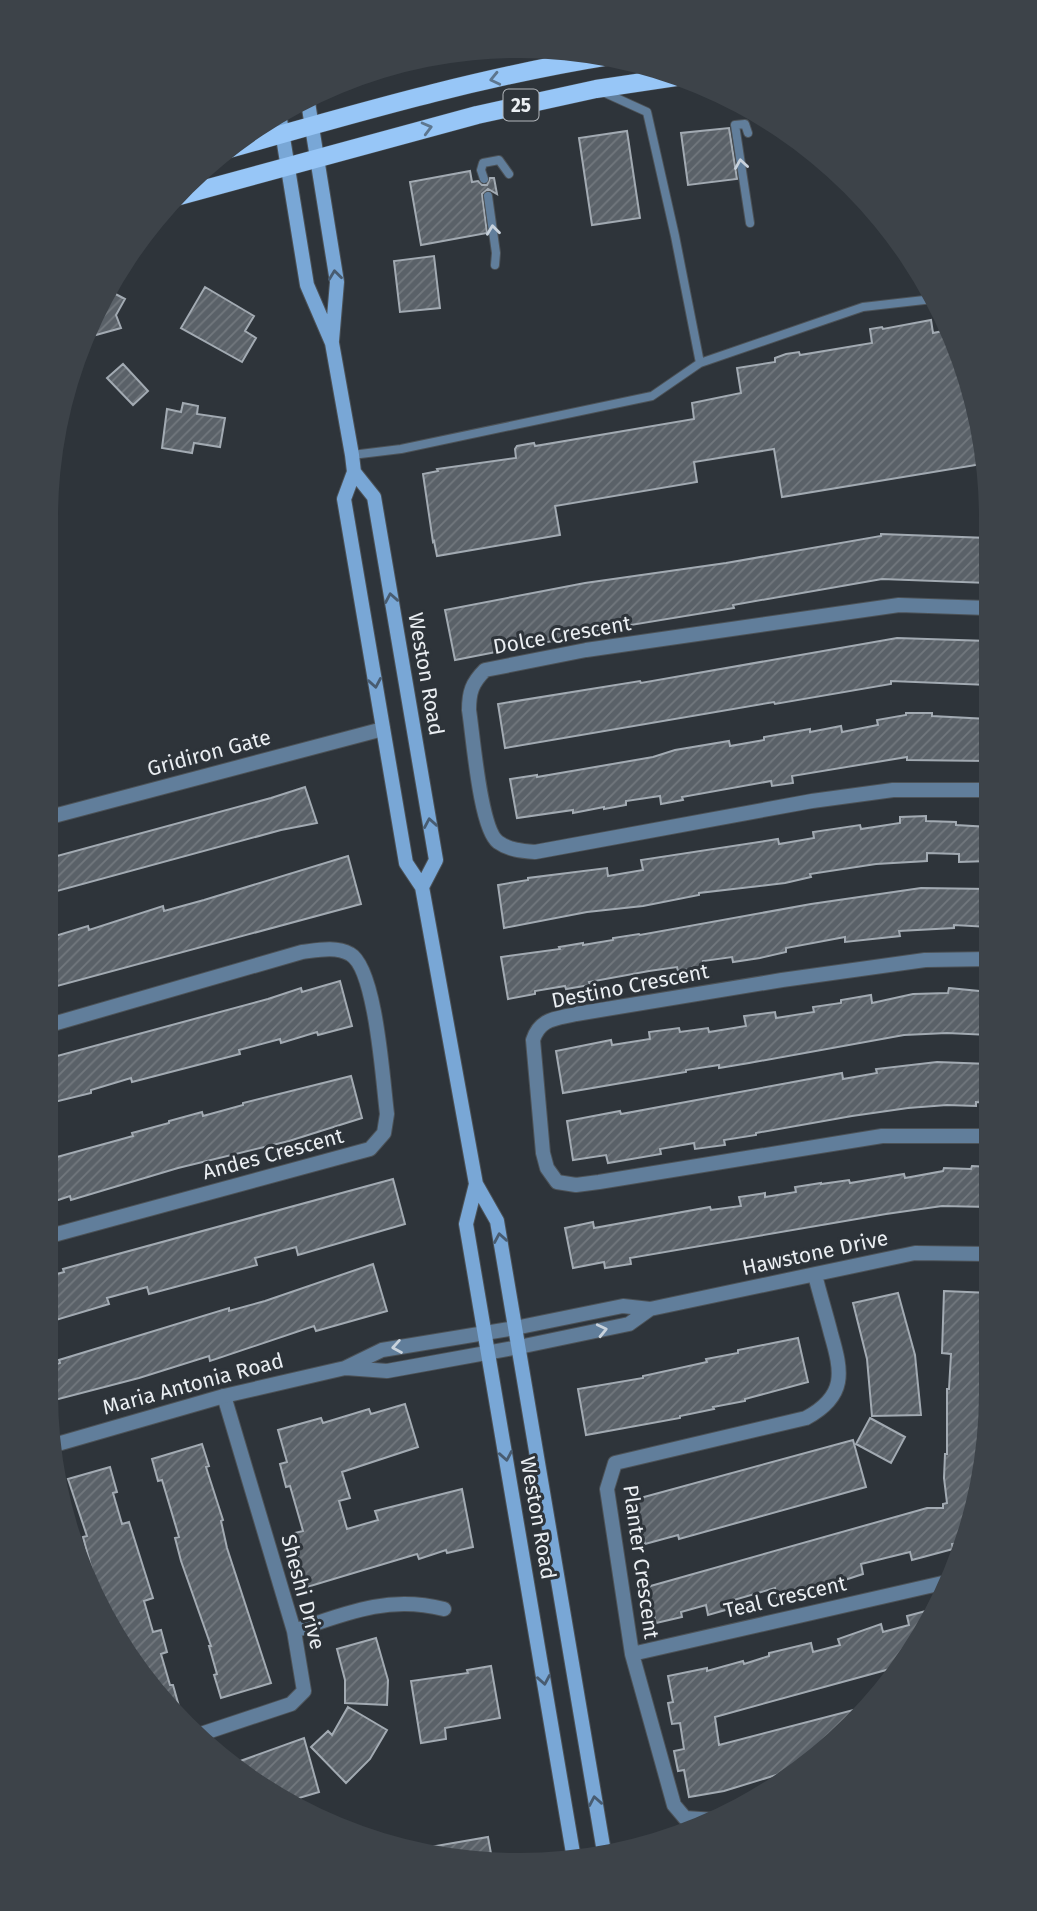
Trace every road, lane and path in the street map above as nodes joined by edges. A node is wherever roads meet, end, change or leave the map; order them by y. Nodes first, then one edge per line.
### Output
1 (578, 62) edge
2 (659, 80) edge
3 (596, 89) junction
4 (309, 108) edge
5 (280, 124) edge
6 (312, 127) junction
7 (748, 133) dead end
8 (282, 135) junction
9 (252, 143) edge
10 (317, 159) junction
11 (287, 167) junction
12 (509, 174) dead end
13 (484, 179) dead end
14 (194, 192) edge
15 (488, 196) dead end
16 (750, 223) dead end
17 (495, 265) dead end
18 (924, 300) edge
19 (332, 343) junction
20 (700, 363) junction
21 (352, 455) junction
22 (354, 472) junction
23 (979, 608) edge
24 (383, 729) junction
25 (979, 790) edge
26 (58, 815) edge
27 (422, 887) junction
28 (979, 959) edge
29 (58, 1023) edge
30 (979, 1136) edge
31 (476, 1184) junction
32 (58, 1234) edge
33 (979, 1254) edge
34 (815, 1275) junction
35 (650, 1309) junction
36 (515, 1328) junction
37 (485, 1332) junction
38 (519, 1348) junction
39 (488, 1353) junction
40 (345, 1368) junction
41 (224, 1396) junction
42 (61, 1443) edge
43 (937, 1585) edge
44 (444, 1608) dead end
45 (294, 1631) junction
46 (632, 1654) junction
47 (208, 1732) edge
48 (694, 1819) edge
49 (603, 1845) edge
50 (572, 1850) edge

1 -> 6 main road, 25
2 - 3 main road, 25
10 -> 3 main road, 25
3 - 20 lane
4 - 6 main road, Weston Road
5 - 8 main road, Weston Road
6 - 8 main road, 25
6 - 10 main road, Weston Road
16 -> 7 lane
8 - 9 main road, 25
8 - 11 main road, Weston Road
10 - 11 main road, 25
19 -> 10 main road, Weston Road
11 - 14 main road, 25
11 - 19 main road, Weston Road
12 - 13 lane
17 -> 15 lane
18 - 20 lane
19 - 21 main road, Weston Road
20 - 21 lane
21 - 22 main road, Weston Road
22 -> 24 main road, Weston Road
27 -> 22 main road, Weston Road
23 - 25 street, Dolce Crescent
24 - 26 street, Gridiron Gate
24 - 27 main road, Weston Road
27 - 31 main road, Weston Road
28 - 30 street, Destino Crescent
29 - 32 street, Andes Crescent
36 -> 31 main road, Weston Road
31 - 37 main road, Weston Road
33 - 34 street, Hawstone Drive
34 - 35 street, Hawstone Drive
34 - 46 street, Planter Crescent
35 - 36 street, Hawstone Drive
38 -> 35 street, Hawstone Drive
36 - 37 street, Maria Antonia Road
36 - 38 main road, Weston Road
37 - 39 main road, Weston Road
37 -> 40 street, Maria Antonia Road
38 - 39 street, Maria Antonia Road
49 -> 38 main road, Weston Road
39 - 40 street, Maria Antonia Road
39 -> 50 main road, Weston Road
40 - 41 street, Maria Antonia Road
41 - 42 street, Maria Antonia Road
41 - 45 street, Sheshi Drive
43 - 46 street, Teal Crescent
44 - 45 street
45 - 47 street, Sheshi Drive
46 - 48 street, Planter Crescent

